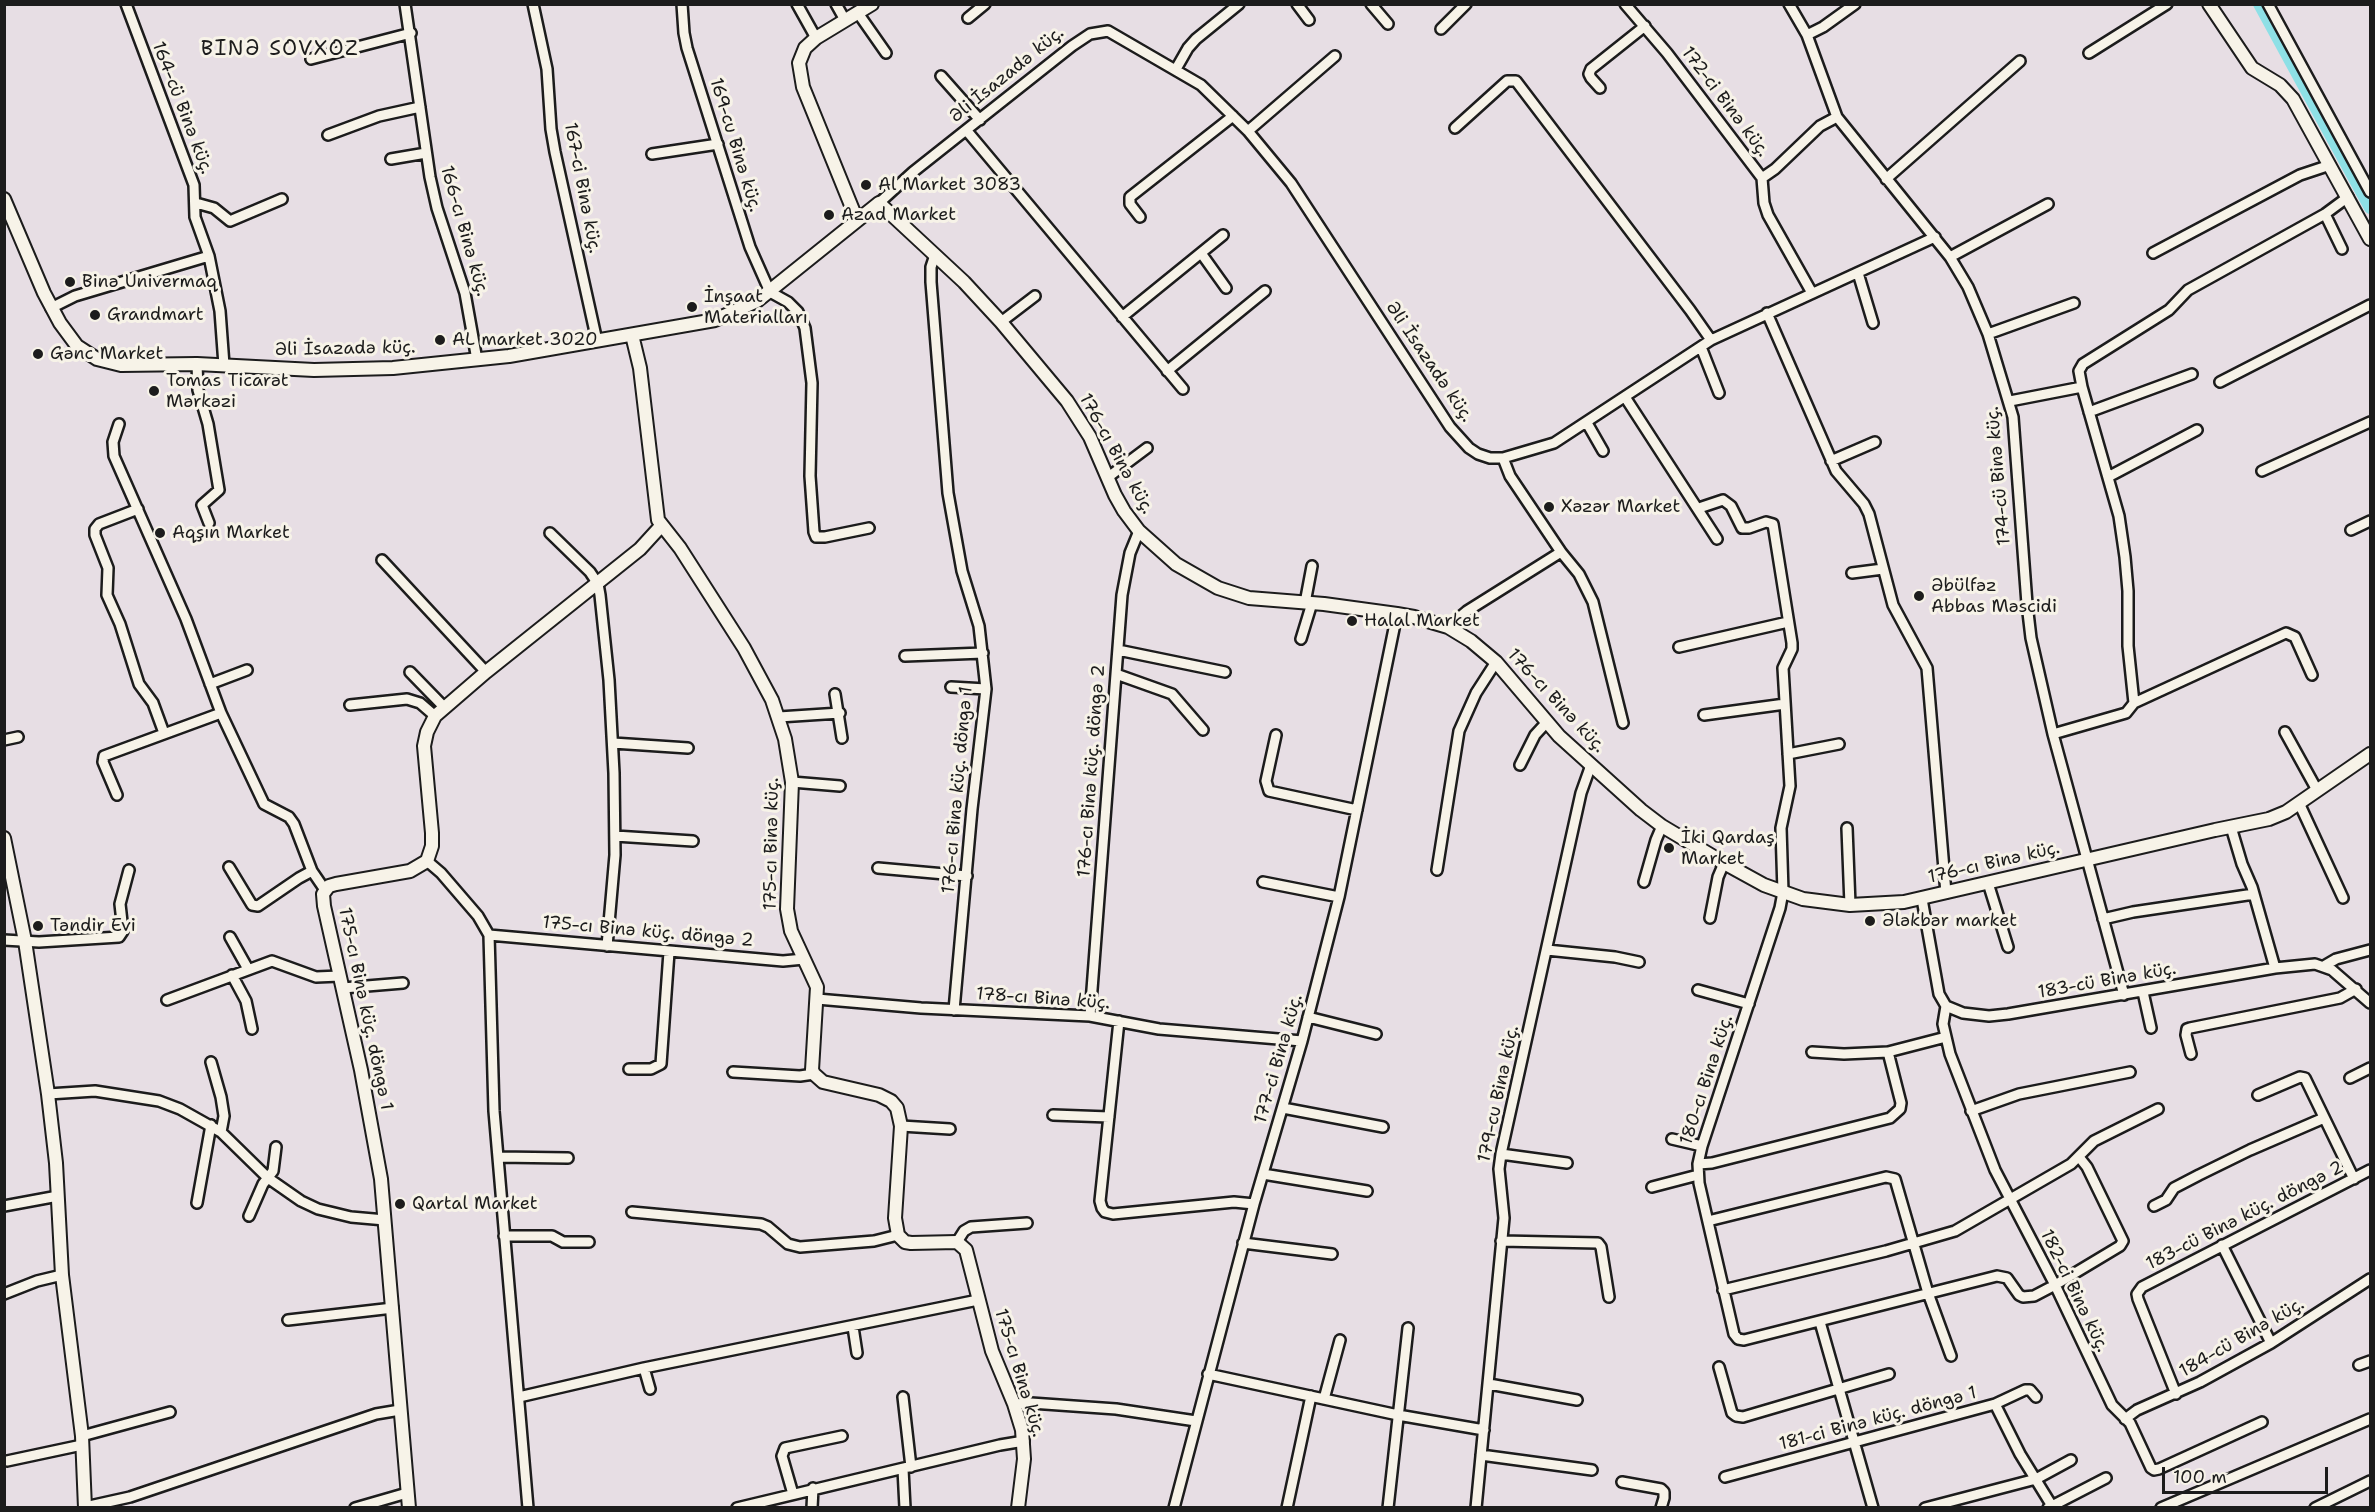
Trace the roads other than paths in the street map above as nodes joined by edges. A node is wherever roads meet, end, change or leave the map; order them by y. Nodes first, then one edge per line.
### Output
1 (126, 4) edge
2 (405, 4) edge
3 (533, 4) edge
4 (682, 4) edge
5 (797, 4) edge
6 (836, 4) edge
7 (872, 4) edge
8 (985, 4) edge
9 (1239, 4) edge
10 (1297, 4) edge
11 (1466, 4) edge
12 (1625, 4) edge
13 (1789, 4) edge
14 (1855, 4) edge
15 (2167, 4) edge
16 (2209, 4) edge
17 (2268, 4) edge
18 (1373, 5) edge
19 (858, 12) junction
20 (968, 18) dead end
21 (844, 20) junction
22 (1309, 20) dead end
23 (1388, 24) dead end
24 (1645, 26) junction
25 (1441, 29) dead end
26 (411, 33) junction
27 (1807, 35) junction
28 (816, 38) junction
29 (886, 53) dead end
30 (2089, 53) dead end
31 (1335, 56) dead end
32 (311, 60) dead end
33 (2020, 61) dead end
34 (1176, 69) junction
35 (941, 76) dead end
36 (1600, 88) dead end
37 (420, 107) junction
38 (1233, 116) junction
39 (1837, 117) junction
40 (980, 120) junction
41 (1455, 128) dead end
42 (967, 131) junction
43 (1248, 131) junction
44 (328, 135) dead end
45 (718, 144) junction
46 (426, 153) junction
47 (652, 154) dead end
48 (391, 159) dead end
49 (2330, 165) junction
50 (1762, 178) junction
51 (1886, 180) junction
52 (2370, 192) edge
53 (2348, 197) junction
54 (282, 198) dead end
55 (4, 199) edge
56 (196, 203) junction
57 (879, 203) junction
58 (2048, 204) dead end
59 (2325, 214) junction
60 (1140, 217) dead end
61 (857, 220) junction
62 (1223, 235) dead end
63 (1935, 237) junction
64 (2370, 239) edge
65 (2342, 249) dead end
66 (1201, 253) junction
67 (2153, 253) dead end
68 (935, 255) junction
69 (209, 256) junction
70 (1950, 257) junction
71 (1858, 273) junction
72 (1226, 288) dead end
73 (1265, 291) dead end
74 (770, 292) junction
75 (1812, 293) junction
76 (1035, 296) dead end
77 (2074, 303) dead end
78 (2370, 305) edge
79 (51, 308) junction
80 (1767, 314) junction
81 (1122, 317) junction
82 (1001, 322) junction
83 (1873, 323) dead end
84 (1988, 334) junction
85 (632, 336) junction
86 (1711, 340) junction
87 (597, 341) junction
88 (1701, 347) junction
89 (477, 360) junction
90 (197, 364) junction
91 (224, 365) junction
92 (1167, 371) junction
93 (2192, 374) dead end
94 (2220, 382) dead end
95 (2082, 387) junction
96 (1183, 389) dead end
97 (1719, 393) dead end
98 (1625, 397) junction
99 (2010, 401) junction
100 (2090, 412) junction
101 (2370, 422) edge
102 (1587, 423) junction
103 (119, 424) dead end
104 (2197, 430) dead end
105 (1875, 442) dead end
106 (1147, 448) dead end
107 (1603, 451) dead end
108 (1503, 458) junction
109 (1831, 461) junction
110 (2262, 471) dead end
111 (2108, 477) junction
112 (1107, 478) junction
113 (1698, 508) junction
114 (138, 509) junction
115 (2370, 521) edge
116 (209, 524) dead end
117 (661, 526) junction
118 (869, 528) dead end
119 (2351, 530) dead end
120 (1138, 531) junction
121 (550, 533) dead end
122 (1717, 539) dead end
123 (1561, 552) junction
124 (382, 560) dead end
125 (1312, 566) dead end
126 (1883, 569) junction
127 (1852, 573) dead end
128 (598, 584) junction
129 (1308, 603) junction
130 (1397, 614) junction
131 (1788, 622) junction
132 (1448, 627) junction
133 (1301, 639) dead end
134 (1679, 647) dead end
135 (1118, 650) junction
136 (983, 653) junction
137 (904, 656) dead end
138 (1496, 662) junction
139 (247, 670) dead end
140 (410, 672) dead end
141 (486, 672) junction
142 (1225, 672) dead end
143 (1116, 674) junction
144 (2312, 675) dead end
145 (210, 684) junction
146 (951, 687) dead end
147 (986, 688) junction
148 (836, 694) dead end
149 (2134, 703) junction
150 (1785, 704) junction
151 (350, 705) dead end
152 (440, 711) junction
153 (221, 713) junction
154 (840, 713) junction
155 (1704, 715) dead end
156 (779, 717) junction
157 (1547, 722) junction
158 (1623, 723) dead end
159 (1203, 730) dead end
160 (2285, 732) dead end
161 (164, 733) junction
162 (2053, 734) junction
163 (1276, 735) dead end
164 (18, 737) dead end
165 (842, 738) dead end
166 (4, 740) edge
167 (613, 743) junction
168 (1839, 744) dead end
169 (688, 748) dead end
170 (1788, 754) junction
171 (2370, 754) edge
172 (1520, 765) dead end
173 (1591, 765) junction
174 (792, 782) junction
175 (840, 786) dead end
176 (2317, 790) junction
177 (117, 795) dead end
178 (2300, 803) junction
179 (1357, 810) junction
180 (1662, 826) junction
181 (2231, 827) junction
182 (1847, 828) dead end
183 (615, 836) junction
184 (4, 838) edge
185 (693, 841) dead end
186 (2086, 859) junction
187 (427, 861) junction
188 (1724, 863) junction
189 (229, 867) dead end
190 (878, 868) dead end
191 (129, 870) dead end
192 (1437, 870) dead end
193 (312, 871) junction
194 (966, 876) junction
195 (1263, 882) dead end
196 (1644, 882) dead end
197 (1988, 883) junction
198 (325, 890) junction
199 (1783, 892) junction
200 (1946, 894) junction
201 (2254, 894) junction
202 (1339, 897) junction
203 (2343, 898) dead end
204 (1922, 899) junction
205 (1850, 905) junction
206 (1710, 918) dead end
207 (2103, 919) junction
208 (489, 935) junction
209 (230, 937) dead end
210 (4, 940) edge
211 (25, 941) junction
212 (607, 946) junction
213 (2008, 946) dead end
214 (1547, 950) junction
215 (2370, 950) edge
216 (669, 952) junction
217 (804, 958) junction
218 (1639, 962) dead end
219 (2324, 966) junction
220 (2275, 968) junction
221 (248, 969) junction
222 (232, 975) junction
223 (342, 982) junction
224 (403, 983) dead end
225 (2356, 989) junction
226 (1698, 990) dead end
227 (2143, 992) junction
228 (2124, 995) junction
229 (817, 999) junction
230 (167, 1000) dead end
231 (2370, 1003) edge
232 (1749, 1004) junction
233 (1946, 1006) junction
234 (954, 1010) junction
235 (1090, 1016) junction
236 (1308, 1017) junction
237 (1119, 1021) junction
238 (2151, 1028) dead end
239 (252, 1029) dead end
240 (1376, 1034) dead end
241 (1946, 1037) junction
242 (1302, 1041) junction
243 (1812, 1052) dead end
244 (1888, 1052) junction
245 (2191, 1054) dead end
246 (211, 1062) dead end
247 (2370, 1068) edge
248 (629, 1069) dead end
249 (733, 1072) dead end
250 (2130, 1072) dead end
251 (814, 1074) junction
252 (2350, 1078) dead end
253 (48, 1094) junction
254 (2258, 1095) dead end
255 (1283, 1108) junction
256 (2158, 1109) dead end
257 (1971, 1111) junction
258 (1053, 1115) dead end
259 (1109, 1117) junction
260 (2324, 1118) junction
261 (211, 1125) junction
262 (901, 1126) junction
263 (1383, 1127) dead end
264 (950, 1129) dead end
265 (221, 1132) junction
266 (1672, 1138) dead end
267 (1702, 1146) junction
268 (276, 1147) dead end
269 (1501, 1154) junction
270 (498, 1157) junction
271 (2079, 1157) junction
272 (568, 1158) dead end
273 (1567, 1163) dead end
274 (1698, 1164) junction
275 (2370, 1170) edge
276 (1263, 1174) junction
277 (1698, 1175) junction
278 (268, 1178) junction
279 (2354, 1179) junction
280 (1652, 1187) dead end
281 (1367, 1191) dead end
282 (58, 1196) junction
283 (2010, 1200) junction
284 (197, 1203) dead end
285 (1254, 1204) junction
286 (4, 1206) edge
287 (2154, 1206) dead end
288 (632, 1212) dead end
289 (249, 1216) dead end
290 (385, 1220) junction
291 (1708, 1221) junction
292 (1028, 1223) dead end
293 (898, 1235) junction
294 (504, 1236) junction
295 (1501, 1241) junction
296 (589, 1242) dead end
297 (957, 1242) junction
298 (1243, 1243) junction
299 (1914, 1243) junction
300 (2222, 1245) junction
301 (1332, 1254) dead end
302 (62, 1275) junction
303 (2370, 1279) edge
304 (2055, 1285) junction
305 (1723, 1290) junction
306 (1928, 1293) junction
307 (4, 1294) edge
308 (1609, 1297) dead end
309 (978, 1300) junction
310 (393, 1308) junction
311 (288, 1320) dead end
312 (1820, 1322) junction
313 (853, 1327) junction
314 (1408, 1328) dead end
315 (1340, 1340) dead end
316 (2271, 1343) junction
317 (857, 1353) dead end
318 (1951, 1356) dead end
319 (2370, 1360) edge
320 (2359, 1365) dead end
321 (1719, 1367) dead end
322 (644, 1368) junction
323 (1208, 1374) junction
324 (1889, 1374) dead end
325 (1489, 1384) junction
326 (1839, 1388) junction
327 (650, 1389) dead end
328 (2176, 1394) junction
329 (1311, 1396) junction
330 (519, 1397) junction
331 (903, 1397) dead end
332 (2036, 1397) dead end
333 (1324, 1399) junction
334 (1577, 1400) dead end
335 (1014, 1404) junction
336 (1995, 1404) junction
337 (400, 1410) junction
338 (170, 1412) dead end
339 (1398, 1415) junction
340 (2125, 1419) junction
341 (2370, 1419) edge
342 (1196, 1421) junction
343 (2262, 1422) dead end
344 (1484, 1430) junction
345 (842, 1436) dead end
346 (82, 1441) junction
347 (1024, 1441) junction
348 (1853, 1442) junction
349 (1481, 1455) junction
350 (2072, 1460) dead end
351 (7, 1461) dead end
352 (907, 1468) junction
353 (1592, 1470) dead end
354 (1725, 1477) dead end
355 (2106, 1478) dead end
356 (2036, 1479) junction
357 (2370, 1481) edge
358 (1622, 1482) dead end
359 (813, 1488) junction
360 (408, 1493) junction
361 (793, 1494) junction
362 (361, 1506) edge
363 (85, 1507) edge
364 (2050, 1507) edge
365 (409, 1508) edge
366 (528, 1508) edge
367 (737, 1508) edge
368 (812, 1508) edge
369 (905, 1508) edge
370 (1018, 1508) edge
371 (1174, 1508) edge
372 (1287, 1508) edge
373 (1388, 1508) edge
374 (1476, 1508) edge
375 (1661, 1508) edge
376 (1872, 1508) edge
377 (1924, 1508) edge
378 (2161, 1508) edge
379 (2315, 1508) edge

1 - 56 street, 164-cü Binə küç.
2 - 26 street, 166-cı Binə küç.
3 - 87 street, 167-ci Binə küç.
4 - 45 street, 169-cu Binə küç.
5 - 28 street
6 - 21 street
7 - 19 street
8 - 20 street
9 - 34 street
10 - 22 street
11 - 25 street
12 - 24 street, 172-ci Binə küç.
13 - 27 street, 174-cü Binə küç.
14 - 27 street
15 - 30 street
16 - 49 street
17 - 52 street
18 - 23 street
19 - 21 street
19 - 29 street
21 - 28 street
24 - 36 street
24 - 50 street, 172-ci Binə küç.
26 - 32 street
26 - 37 street, 166-cı Binə küç.
27 - 39 street, 174-cü Binə küç.
28 - 61 street
31 - 43 street
33 - 51 street
34 - 38 street, Əli İsazadə küç.
34 - 40 street, Əli İsazadə küç.
35 - 40 street
37 - 44 street
37 - 46 street, 166-cı Binə küç.
38 - 43 street, Əli İsazadə küç.
38 - 60 street
39 - 50 street
39 - 51 street, 174-cü Binə küç.
40 - 42 street, Əli İsazadə küç.
41 - 86 street
42 - 57 street, Əli İsazadə küç.
42 - 81 street
43 - 108 street, Əli İsazadə küç.
45 - 47 street
45 - 74 street, 169-cu Binə küç.
46 - 48 street
46 - 89 street, 166-cı Binə küç.
49 - 53 street
49 - 67 street
50 - 75 street, 172-ci Binə küç.
51 - 63 street, 174-cü Binə küç.
53 - 59 street
53 - 64 street
54 - 56 street
55 - 79 street, Əli İsazadə küç.
56 - 69 street, 164-cü Binə küç.
57 - 61 street, Əli İsazadə küç.
57 - 68 street, 176-cı Binə küç.
58 - 70 street
59 - 65 street
59 - 95 street
61 - 74 street, Əli İsazadə küç.
62 - 66 street
63 - 70 street, 174-cü Binə küç.
63 - 71 street, Əli İsazadə küç.
66 - 72 street
66 - 81 street
68 - 82 street, 176-cı Binə küç.
68 - 136 street, 176-cı Binə küç. döngə 1
69 - 79 street
69 - 91 street, 164-cü Binə küç.
70 - 84 street, 174-cü Binə küç.
71 - 75 street, Əli İsazadə küç.
71 - 83 street
73 - 92 street
74 - 85 street, Əli İsazadə küç.
74 - 118 street
75 - 80 street, Əli İsazadə küç.
76 - 82 street
77 - 84 street
78 - 94 street
79 - 90 street, Əli İsazadə küç.
80 - 86 street, Əli İsazadə küç.
80 - 109 street
81 - 92 street
82 - 112 street, 176-cı Binə küç.
84 - 99 street, 174-cü Binə küç.
85 - 87 street, Əli İsazadə küç.
85 - 117 street, 175-cı Binə küç.
86 - 88 street, Əli İsazadə küç.
87 - 89 street, Əli İsazadə küç.
88 - 97 street
88 - 98 street, Əli İsazadə küç.
89 - 91 street, Əli İsazadə küç.
90 - 91 street, Əli İsazadə küç.
90 - 116 street
92 - 96 street
93 - 100 street
95 - 99 street
95 - 100 street
98 - 102 street, Əli İsazadə küç.
98 - 113 street
99 - 162 street, 174-cü Binə küç.
100 - 111 street
101 - 110 street
102 - 107 street
102 - 108 street, Əli İsazadə küç.
103 - 114 street
104 - 111 street
105 - 109 street
106 - 112 street
108 - 123 street
109 - 126 street
111 - 149 street
112 - 120 street, 176-cı Binə küç.
113 - 122 street
113 - 131 street, 180-cı Binə küç.
114 - 145 street
114 - 161 street
115 - 119 street
117 - 128 street
117 - 156 street, 175-cı Binə küç.
120 - 129 street, 176-cı Binə küç.
120 - 135 street, 176-cı Binə küç. döngə 2
121 - 128 street
123 - 132 street
123 - 158 street
124 - 141 street
125 - 129 street
126 - 127 street
126 - 200 street
128 - 141 street
128 - 167 street
129 - 130 street, 176-cı Binə küç.
129 - 133 street
130 - 132 street, 176-cı Binə küç.
130 - 179 street, 177-ci Binə küç.
131 - 134 street
131 - 150 street, 180-cı Binə küç.
132 - 138 street, 176-cı Binə küç.
135 - 142 street
135 - 143 street, 176-cı Binə küç. döngə 2
136 - 137 street
136 - 147 street, 176-cı Binə küç. döngə 1
138 - 157 street, 176-cı Binə küç.
138 - 192 street
139 - 145 street
140 - 152 street
141 - 152 street
143 - 159 street
143 - 235 street, 176-cı Binə küç. döngə 2
144 - 149 street
145 - 153 street
146 - 147 street
147 - 194 street, 176-cı Binə küç. döngə 1
148 - 154 street
149 - 162 street
150 - 155 street
150 - 170 street, 180-cı Binə küç.
151 - 152 street
152 - 187 street
153 - 161 street
153 - 193 street
154 - 156 street
154 - 165 street
156 - 174 street, 175-cı Binə küç.
157 - 172 street
157 - 173 street, 176-cı Binə küç.
160 - 176 street
161 - 177 street
162 - 186 street, 174-cü Binə küç.
163 - 179 street
164 - 166 street
167 - 169 street
167 - 183 street
168 - 170 street
170 - 199 street, 180-cı Binə küç.
171 - 176 street, 176-cı Binə küç.
173 - 180 street, 176-cı Binə küç.
173 - 214 street, 179-cu Binə küç.
174 - 175 street
174 - 217 street, 175-cı Binə küç.
176 - 178 street, 176-cı Binə küç.
178 - 181 street, 176-cı Binə küç.
178 - 203 street
179 - 202 street, 177-ci Binə küç.
180 - 188 street, 176-cı Binə küç.
180 - 196 street
181 - 186 street, 176-cı Binə küç.
181 - 201 street
182 - 205 street
183 - 185 street
183 - 212 street
184 - 211 street
186 - 197 street, 176-cı Binə küç.
186 - 207 street, 174-cü Binə küç.
187 - 198 street, 175-cı Binə küç. döngə 1
187 - 208 street
188 - 199 street, 176-cı Binə küç.
188 - 206 street
189 - 193 street
190 - 194 street
191 - 211 street
193 - 198 street
194 - 234 street, 176-cı Binə küç. döngə 1
195 - 202 street
197 - 200 street, 176-cı Binə küç.
197 - 213 street
198 - 223 street, 175-cı Binə küç. döngə 1
199 - 205 street, 176-cı Binə küç.
199 - 232 street, 180-cı Binə küç.
200 - 204 street, 176-cı Binə küç.
201 - 207 street
201 - 220 street
202 - 236 street, 177-ci Binə küç.
204 - 205 street, 176-cı Binə küç.
204 - 233 street
207 - 228 street, 174-cü Binə küç.
208 - 212 street, 175-cı Binə küç. döngə 2
208 - 270 street
209 - 221 street
210 - 211 street
211 - 253 street
212 - 216 street, 175-cı Binə küç. döngə 2
214 - 218 street
214 - 269 street, 179-cu Binə küç.
215 - 219 street
216 - 217 street, 175-cı Binə küç. döngə 2
216 - 248 street
217 - 229 street, 175-cı Binə küç.
219 - 220 street, 183-cü Binə küç.
219 - 225 street
220 - 227 street, 183-cü Binə küç.
221 - 222 street
221 - 223 street
222 - 230 street
222 - 239 street
223 - 224 street
223 - 290 street, 175-cı Binə küç. döngə 1
225 - 231 street
225 - 245 street
226 - 232 street
227 - 228 street, 183-cü Binə küç.
227 - 238 street
228 - 233 street, 183-cü Binə küç.
229 - 234 street, 178-cı Binə küç.
229 - 251 street, 175-cı Binə küç.
232 - 267 street, 180-cı Binə küç.
233 - 241 street, 182-ci Binə küç.
234 - 235 street, 178-cı Binə küç.
235 - 237 street, 178-cı Binə küç.
236 - 240 street
236 - 242 street, 177-ci Binə küç.
237 - 242 street, 178-cı Binə küç.
237 - 259 street
241 - 244 street
241 - 257 street, 182-ci Binə küç.
242 - 255 street, 177-ci Binə küç.
243 - 244 street
244 - 274 street
246 - 265 street
247 - 252 street
249 - 251 street
250 - 257 street
251 - 262 street
253 - 261 street
253 - 282 street
254 - 260 street
255 - 263 street
255 - 276 street, 177-ci Binə küç.
256 - 271 street
257 - 283 street, 182-ci Binə küç.
258 - 259 street
259 - 285 street
260 - 279 street
260 - 287 street
261 - 265 street
261 - 284 street
262 - 264 street
262 - 293 street
265 - 278 street
266 - 267 street
267 - 274 street, 180-cı Binə küç.
268 - 278 street
269 - 273 street
269 - 295 street, 179-cu Binə küç.
270 - 272 street
270 - 294 street
271 - 283 street
271 - 304 street, 180-cı Binə küç.
274 - 277 street, 180-cı Binə küç.
275 - 279 street, 183-cü Binə küç. döngə 2
276 - 281 street
276 - 285 street, 177-ci Binə küç.
277 - 280 street
277 - 291 street, 180-cı Binə küç.
278 - 289 street
278 - 290 street
279 - 300 street, 183-cü Binə küç. döngə 2
282 - 286 street
282 - 302 street
283 - 299 street
283 - 304 street, 182-ci Binə küç.
285 - 298 street, 177-ci Binə küç.
288 - 293 street
290 - 310 street, 175-cı Binə küç. döngə 1
291 - 299 street
291 - 305 street, 180-cı Binə küç.
292 - 297 street
293 - 297 street
294 - 296 street
294 - 330 street
295 - 308 street
295 - 325 street, 179-cu Binə küç.
297 - 309 street, 175-cı Binə küç.
298 - 301 street
298 - 323 street, 177-ci Binə küç.
299 - 305 street
299 - 306 street
300 - 316 street
300 - 328 street, 183-cü Binə küç. döngə 2
302 - 307 street
302 - 346 street
303 - 316 street, 184-cü Binə küç.
304 - 306 street, 180-cı Binə küç.
304 - 340 street, 182-ci Binə küç.
305 - 312 street, 180-cı Binə küç.
306 - 312 street, 180-cı Binə küç.
306 - 318 street
309 - 313 street
309 - 335 street, 175-cı Binə küç.
310 - 311 street
310 - 337 street, 175-cı Binə küç. döngə 1
312 - 326 street
313 - 317 street
313 - 322 street
314 - 339 street
315 - 333 street
316 - 328 street, 184-cü Binə küç.
319 - 320 street
321 - 326 street
322 - 327 street
322 - 330 street
323 - 329 street
323 - 342 street, 177-ci Binə küç.
324 - 326 street
325 - 334 street
325 - 344 street, 179-cu Binə küç.
326 - 348 street
328 - 340 street, 184-cü Binə küç.
329 - 333 street
329 - 372 street
330 - 366 street
331 - 352 street
332 - 336 street
333 - 339 street
335 - 342 street
335 - 347 street, 175-cı Binə küç.
336 - 348 street, 181-ci Binə küç. döngə 1
336 - 356 street, 181-ci Binə küç. döngə 1
337 - 360 street, 175-cı Binə küç. döngə 1
337 - 363 street
338 - 346 street
339 - 344 street
339 - 373 street
340 - 343 street, 182-ci Binə küç.
341 - 378 street
342 - 371 street, 177-ci Binə küç.
344 - 349 street, 179-cu Binə küç.
345 - 361 street
346 - 351 street
346 - 363 street
347 - 352 street
347 - 370 street, 175-cı Binə küç.
348 - 354 street, 181-ci Binə küç. döngə 1
348 - 376 street
349 - 353 street
349 - 374 street, 179-cu Binə küç.
350 - 356 street
352 - 359 street
352 - 369 street
355 - 364 street
356 - 364 street, 181-ci Binə küç. döngə 1
356 - 377 street
357 - 379 street
358 - 375 street
359 - 361 street
359 - 368 street
360 - 362 street
360 - 365 street, 175-cı Binə küç. döngə 1
361 - 367 street

